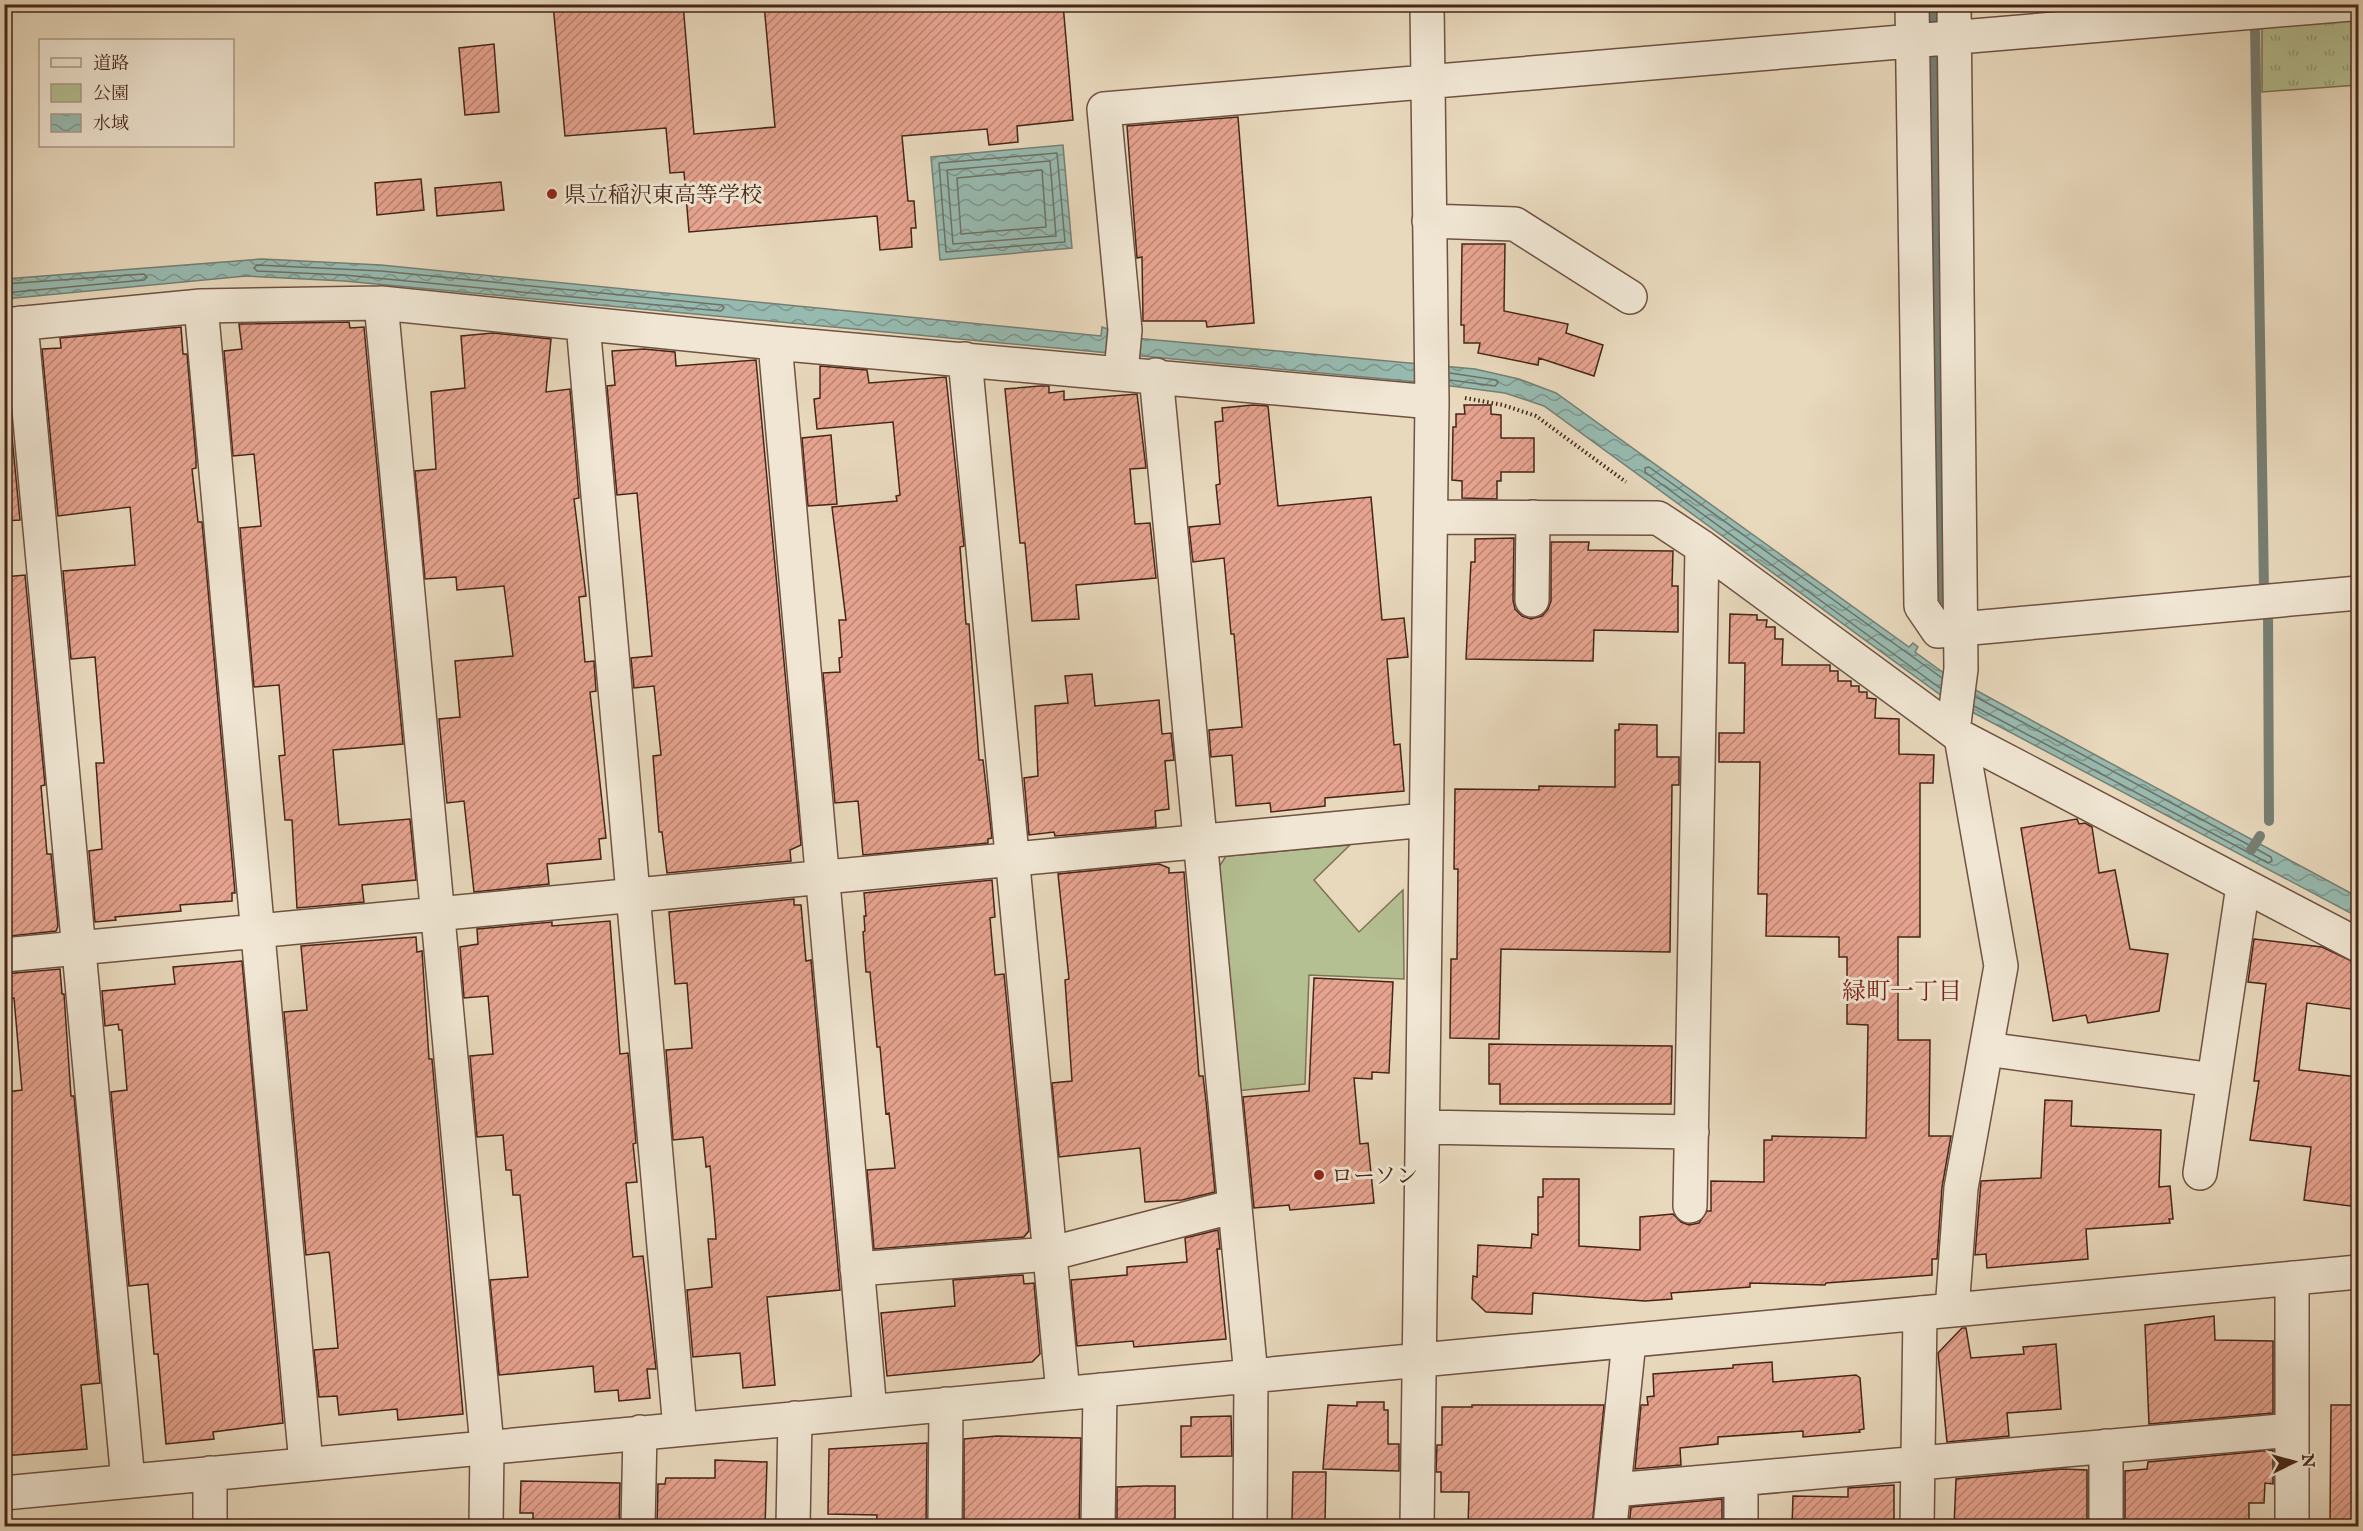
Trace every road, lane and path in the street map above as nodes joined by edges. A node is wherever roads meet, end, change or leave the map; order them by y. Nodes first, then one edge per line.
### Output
1 (1427, 4) edge
2 (1912, 4) edge
3 (1954, 4) edge
4 (2351, 4) edge
5 (1955, 38) junction
6 (1912, 42) junction
7 (1427, 83) junction
8 (1429, 221) junction
9 (1630, 297) dead end
10 (381, 303) junction
11 (201, 306) junction
12 (13, 324) edge
13 (583, 324) junction
14 (775, 343) junction
15 (965, 359) junction
16 (1122, 367) junction
17 (1156, 375) junction
18 (1432, 396) junction
19 (1431, 517) junction
20 (1533, 517) junction
21 (1658, 518) junction
22 (1702, 547) junction
23 (2358, 593) edge
24 (1532, 600) dead end
25 (1960, 629) junction
26 (1957, 726) junction
27 (1426, 820) junction
28 (1200, 842) junction
29 (1012, 859) junction
30 (823, 878) junction
31 (2243, 886) junction
32 (634, 896) junction
33 (437, 914) junction
34 (258, 931) junction
35 (2358, 945) edge
36 (79, 948) junction
37 (4, 956) edge
38 (1986, 1049) junction
39 (2214, 1080) junction
40 (1422, 1127) junction
41 (1692, 1132) junction
42 (2200, 1173) dead end
43 (1235, 1206) junction
44 (1690, 1206) dead end
45 (1049, 1254) junction
46 (857, 1269) junction
47 (2358, 1272) edge
48 (2292, 1278) junction
49 (1936, 1312) junction
50 (1629, 1341) junction
51 (1419, 1360) junction
52 (1251, 1376) junction
53 (1100, 1390) junction
54 (1063, 1393) junction
55 (946, 1404) junction
56 (870, 1411) junction
57 (795, 1418) junction
58 (680, 1429) junction
59 (2292, 1430) junction
60 (640, 1432) junction
61 (487, 1446) junction
62 (2106, 1446) junction
63 (1918, 1463) junction
64 (306, 1464) junction
65 (210, 1473) junction
66 (1741, 1479) junction
67 (128, 1481) junction
68 (1614, 1490) junction
69 (4, 1493) edge
70 (210, 1527) edge
71 (486, 1527) edge
72 (638, 1527) edge
73 (793, 1527) edge
74 (945, 1527) edge
75 (1098, 1527) edge
76 (1250, 1527) edge
77 (1417, 1527) edge
78 (1610, 1527) edge
79 (1741, 1527) edge
80 (1917, 1527) edge
81 (2106, 1527) edge
82 (2292, 1527) edge

1 - 7 street
2 - 6 street
3 - 5 street
4 - 5 street
5 - 6 street
5 - 25 street
6 - 7 street
6 - 25 street
7 - 8 street
7 - 16 street
8 - 9 street
8 - 18 street
10 - 11 street
10 - 13 street
10 - 33 street
11 - 12 street
11 - 34 street
12 - 36 street
13 - 14 street
13 - 32 street
14 - 15 street
14 - 30 street
15 - 16 street
15 - 29 street
16 - 17 street
17 - 18 street
17 - 28 street
18 - 19 street
18 - 21 path
19 - 20 street
19 - 27 street
20 - 21 street
20 - 24 street
21 - 22 street
22 - 26 street
22 - 41 street
23 - 25 street
25 - 26 street
26 - 31 street
26 - 38 street
27 - 28 street
27 - 40 street
28 - 29 street
28 - 43 street
29 - 30 street
29 - 45 street
30 - 32 street
30 - 46 street
31 - 35 street
31 - 39 street
32 - 33 street
32 - 58 street
33 - 34 street
33 - 61 street
34 - 36 street
34 - 64 street
36 - 37 street
36 - 67 street
38 - 39 street
38 - 49 street
39 - 42 street
40 - 41 street
40 - 51 street
41 - 44 street
43 - 45 street
43 - 52 street
45 - 46 street
45 - 54 street
46 - 56 street
47 - 48 street
48 - 49 street
48 - 59 street
49 - 50 street
49 - 63 street
50 - 51 street
50 - 68 street
51 - 52 street
51 - 77 street
52 - 53 street
52 - 76 street
53 - 54 street
53 - 75 street
54 - 55 street
55 - 56 street
55 - 74 street
56 - 57 street
57 - 58 street
57 - 73 street
58 - 60 street
59 - 62 street
59 - 82 street
60 - 61 street
60 - 72 street
61 - 64 street
61 - 71 street
62 - 63 street
62 - 81 street
63 - 66 street
63 - 80 street
64 - 65 street
65 - 67 street
65 - 70 street
66 - 68 street
66 - 79 street
67 - 69 street
68 - 78 street

